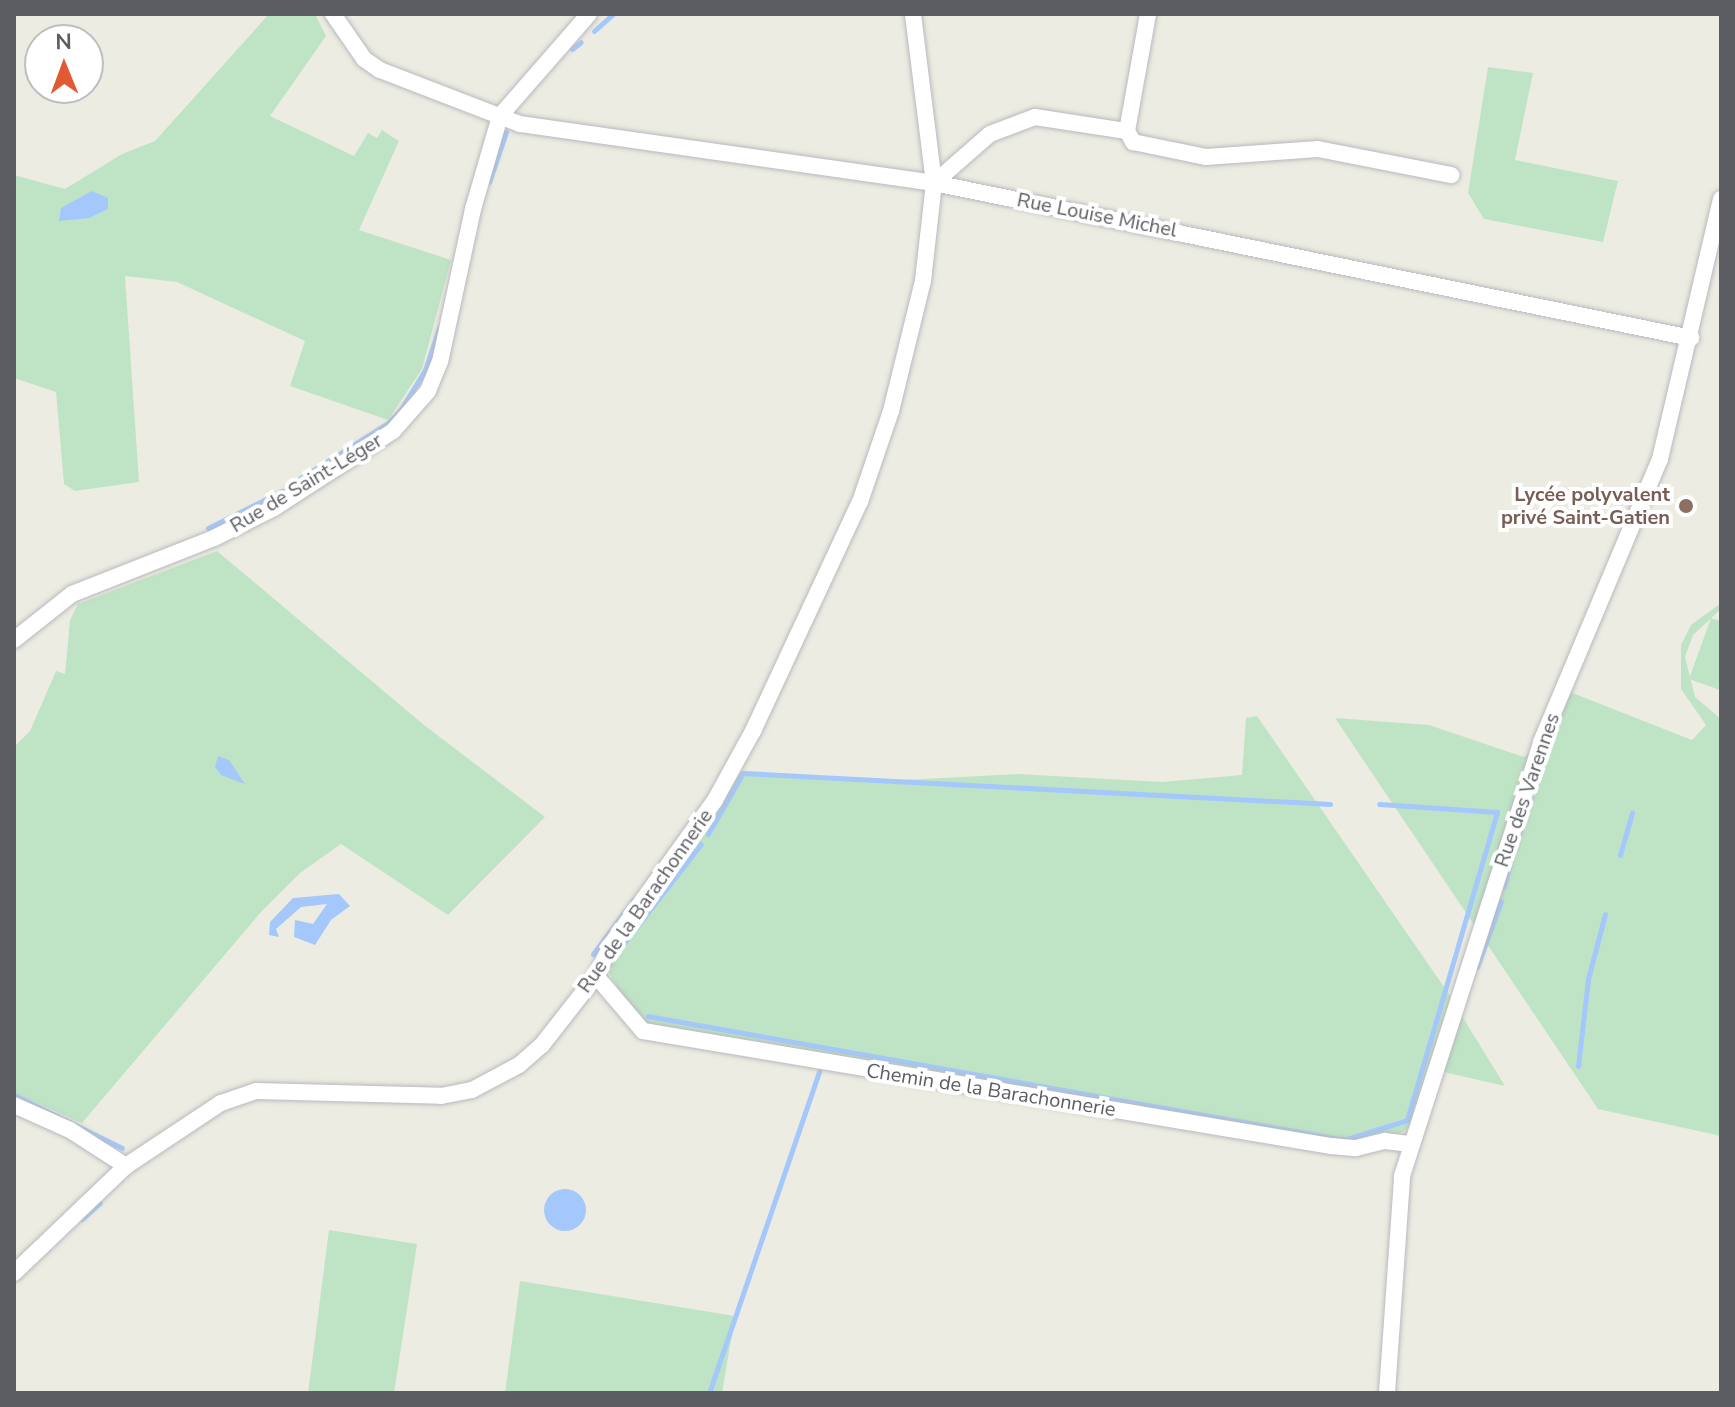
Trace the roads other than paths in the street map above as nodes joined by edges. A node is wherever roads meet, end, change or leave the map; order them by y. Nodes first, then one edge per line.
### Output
1 (333, 14) edge
2 (589, 14) edge
3 (913, 14) edge
4 (1148, 14) edge
5 (500, 116) junction
6 (1127, 131) junction
7 (1451, 175) dead end
8 (934, 183) junction
9 (1721, 199) edge
10 (1691, 338) junction
11 (14, 640) edge
12 (596, 976) junction
13 (14, 1105) edge
14 (1411, 1144) junction
15 (126, 1166) junction
16 (14, 1273) edge
17 (1387, 1393) edge

1 - 5 street, Rue Louise Michel
2 - 5 street, Rue de Saint-Léger
3 - 8 street, Rue de la Barachonnerie
4 - 6 street
5 - 8 street, Rue Louise Michel
5 - 11 street, Rue de Saint-Léger
6 - 7 street
6 - 8 street
8 - 10 street, Rue Louise Michel
8 - 12 street, Rue de la Barachonnerie
9 - 10 street, Rue des Varennes
10 - 14 street, Rue des Varennes
12 - 14 street, Chemin de la Barachonnerie
12 - 15 street, Rue de la Barachonnerie
13 - 15 street
14 - 17 street, Rue des Varennes
15 - 16 street, Rue de la Barachonnerie

